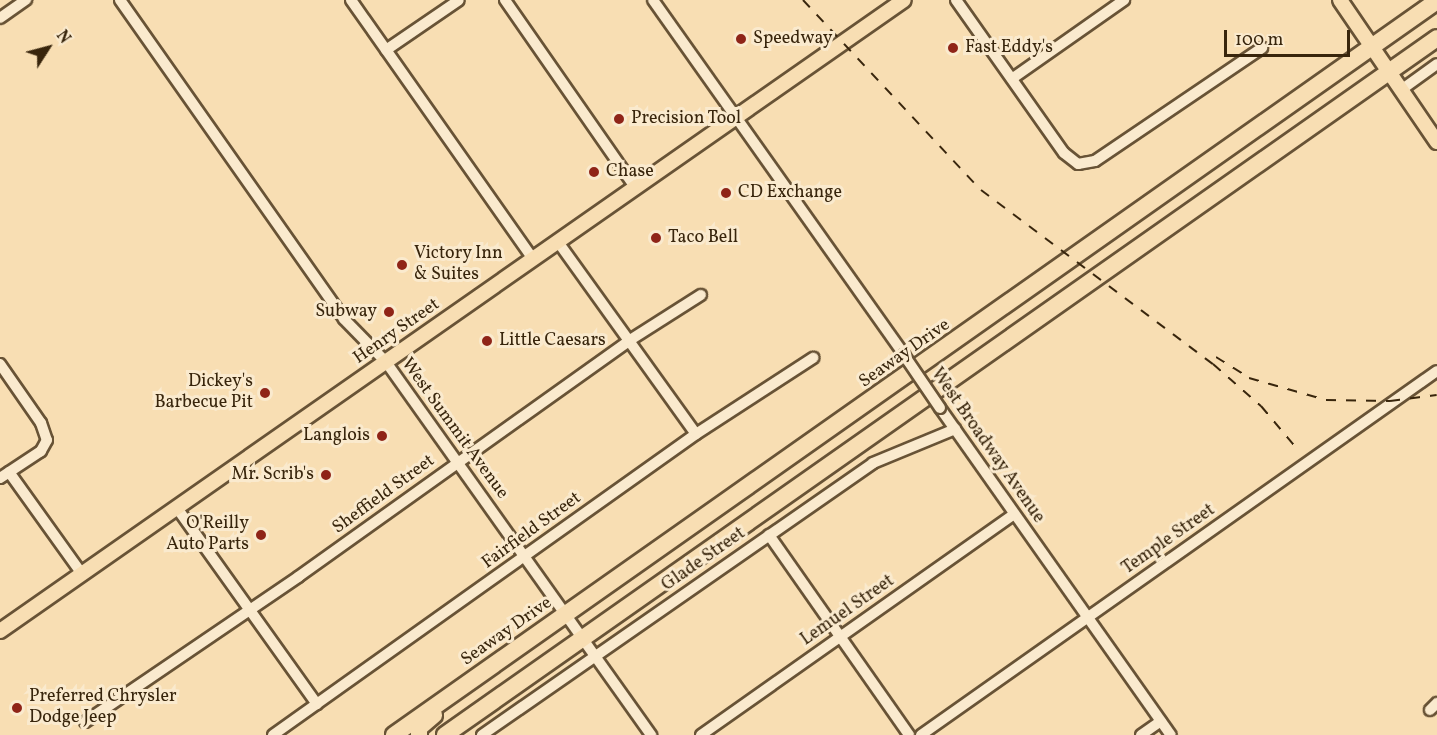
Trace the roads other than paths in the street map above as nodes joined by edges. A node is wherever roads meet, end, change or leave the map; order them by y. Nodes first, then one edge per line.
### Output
1 (26, 0) edge
2 (120, 0) edge
3 (351, 0) edge
4 (459, 0) edge
5 (505, 0) edge
6 (653, 0) edge
7 (904, 0) edge
8 (956, 0) edge
9 (1124, 0) edge
10 (1340, 0) edge
11 (1437, 1) edge
12 (1, 16) edge
13 (1437, 29) edge
14 (1437, 38) edge
15 (1372, 47) junction
16 (1262, 48) dead end
17 (386, 50) junction
18 (1356, 59) junction
19 (1437, 64) edge
20 (1394, 69) junction
21 (1013, 78) junction
22 (1401, 90) junction
23 (735, 118) junction
24 (1437, 142) edge
25 (1248, 170) junction
26 (635, 187) junction
27 (558, 242) junction
28 (533, 259) junction
29 (701, 295) dead end
30 (630, 340) junction
31 (813, 358) dead end
32 (386, 362) junction
33 (0, 364) edge
34 (1437, 371) edge
35 (955, 429) junction
36 (696, 434) junction
37 (458, 462) junction
38 (5, 475) edge
39 (177, 508) junction
40 (713, 512) junction
41 (1014, 514) junction
42 (769, 535) junction
43 (525, 557) junction
44 (82, 574) junction
45 (250, 608) junction
46 (566, 614) junction
47 (1088, 617) junction
48 (0, 631) edge
49 (543, 631) junction
50 (581, 636) junction
51 (840, 637) junction
52 (595, 656) junction
53 (317, 704) junction
54 (1161, 721) junction
55 (85, 722) dead end
56 (273, 735) edge
57 (394, 735) edge
58 (420, 735) edge
59 (445, 735) edge
60 (482, 735) edge
61 (651, 735) edge
62 (701, 735) edge
63 (909, 735) edge
64 (921, 735) edge
65 (1141, 735) edge
66 (1171, 735) edge

1 - 12 street
2 - 32 street, West Summit Avenue
3 - 17 street
4 - 17 street
5 - 26 street
6 - 23 street, West Broadway Avenue
7 - 23 main road, Henry Street
8 - 21 street
9 - 21 street
10 - 15 main road
11 - 15 highway, Seaway Drive
13 - 20 highway
14 - 20 highway
15 - 18 highway, Seaway Drive
15 - 20 main road
16 - 21 street
17 - 28 street
18 - 25 highway
18 - 40 highway, Seaway Drive
19 - 22 street
20 - 22 main road
20 - 25 highway
22 - 24 main road
23 - 26 main road, Henry Street
23 - 35 street, West Broadway Avenue, bridge
25 - 50 highway
26 - 27 main road, Henry Street
27 - 28 main road, Henry Street
27 - 30 street
28 - 32 main road, Henry Street
29 - 30 street, Sheffield Street
30 - 36 street
30 - 37 street, Sheffield Street
31 - 36 street, Fairfield Street
32 - 37 street, West Summit Avenue
32 - 39 main road, Henry Street
33 - 38 street
34 - 47 street, Temple Street
35 - 41 street, West Broadway Avenue
35 - 42 street, Glade Street
36 - 43 street, Fairfield Street
37 - 43 street, West Summit Avenue
37 - 45 street, Sheffield Street
38 - 44 street
39 - 44 main road, Henry Street
39 - 45 street
40 - 46 highway, Seaway Drive
40 - 50 highway
41 - 47 street, West Broadway Avenue
41 - 51 street, Lemuel Street
42 - 51 street
42 - 52 street, Glade Street
43 - 46 street, West Summit Avenue
43 - 53 street, Fairfield Street
44 - 48 main road, Henry Street
45 - 53 street
45 - 55 street, Sheffield Street
46 - 49 highway, Seaway Drive
46 - 50 street, West Summit Avenue
47 - 54 street, West Broadway Avenue
47 - 64 street, Temple Street
49 - 57 highway, Seaway Drive
49 - 58 highway
50 - 52 street, West Summit Avenue
50 - 59 highway
51 - 62 street, Lemuel Street
51 - 63 street
52 - 60 street, Glade Street
52 - 61 street, West Summit Avenue
53 - 56 street, Fairfield Street
54 - 65 street
54 - 66 street, West Broadway Avenue

